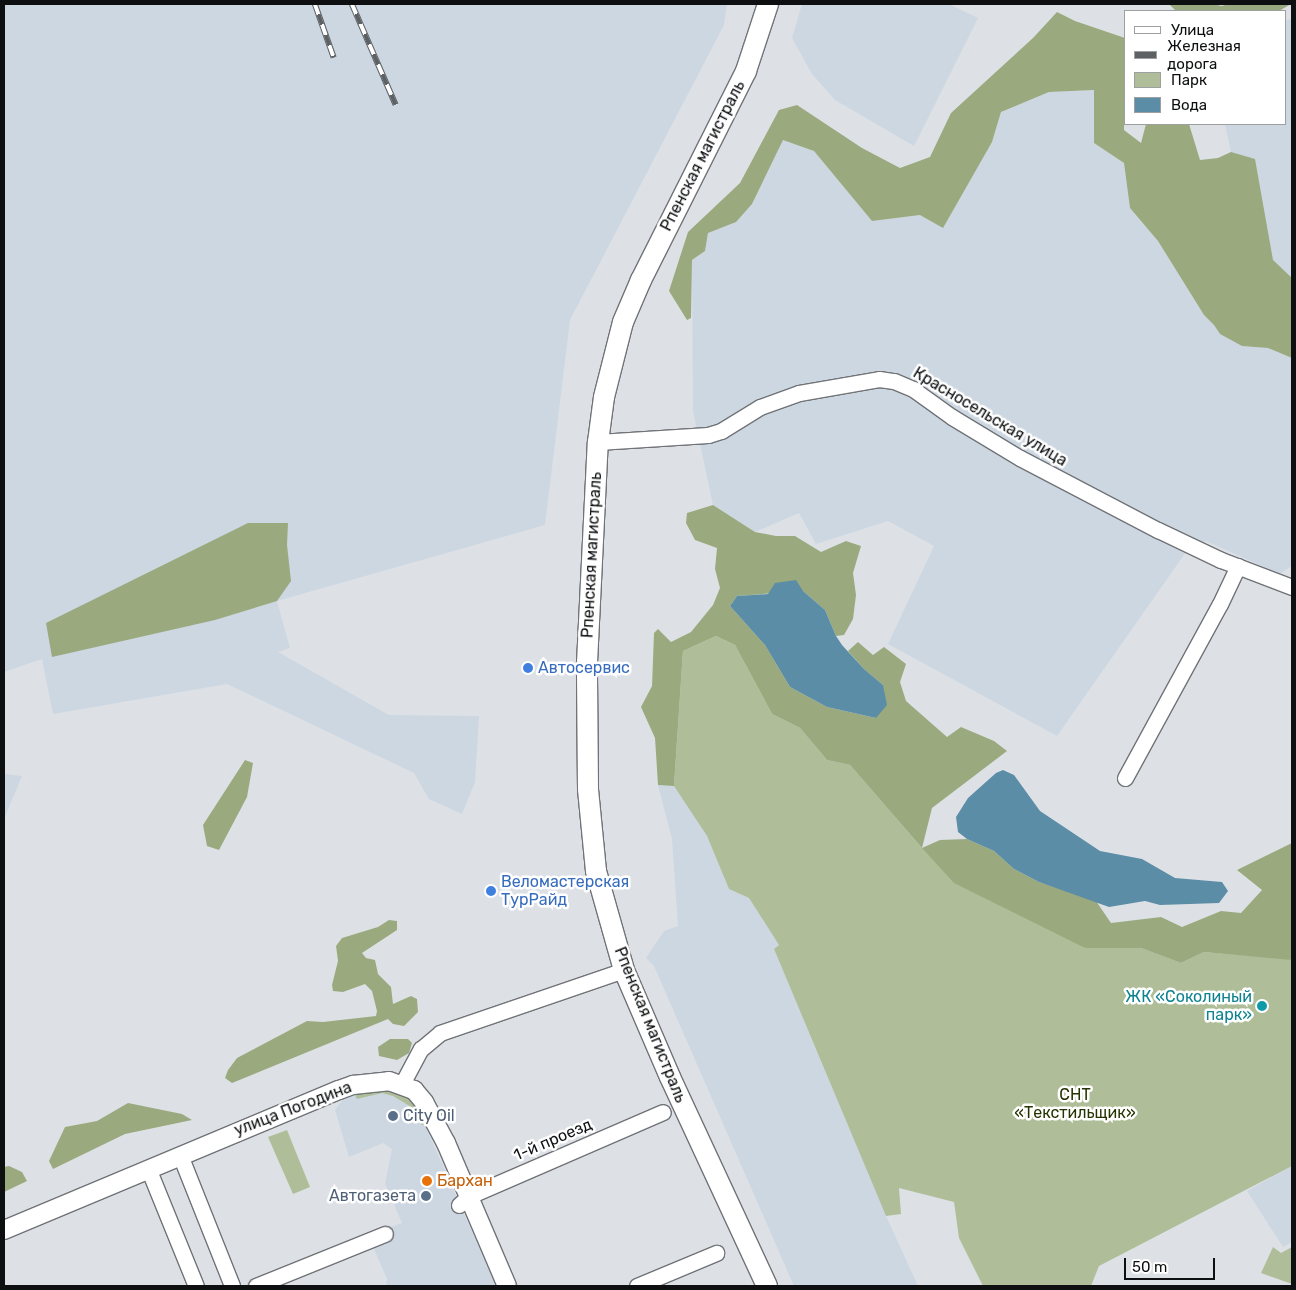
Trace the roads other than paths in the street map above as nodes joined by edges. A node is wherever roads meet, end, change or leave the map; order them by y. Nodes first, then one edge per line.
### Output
1 (768, 4) edge
2 (598, 442) junction
3 (1238, 566) junction
4 (1292, 587) edge
5 (1125, 778) dead end
6 (624, 970) junction
7 (402, 1084) junction
8 (663, 1112) dead end
9 (180, 1155) junction
10 (148, 1168) junction
11 (464, 1200) junction
12 (4, 1230) edge
13 (385, 1234) dead end
14 (716, 1253) dead end
15 (196, 1286) edge
16 (232, 1286) edge
17 (256, 1286) edge
18 (507, 1286) edge
19 (637, 1286) edge
20 (767, 1286) edge

1 - 2 main road, Рпенская магистраль
2 - 3 street, Красносельская улица
2 - 6 main road, Рпенская магистраль
3 - 4 street, Красносельская улица
3 - 5 street
6 - 7 street
6 - 20 main road, Рпенская магистраль
7 - 9 street, улица Погодина
7 - 11 street
8 - 11 street, 1-й проезд
9 - 10 street, улица Погодина
9 - 16 street
10 - 12 street, улица Погодина
10 - 15 street
11 - 18 street
13 - 17 street
14 - 19 street

